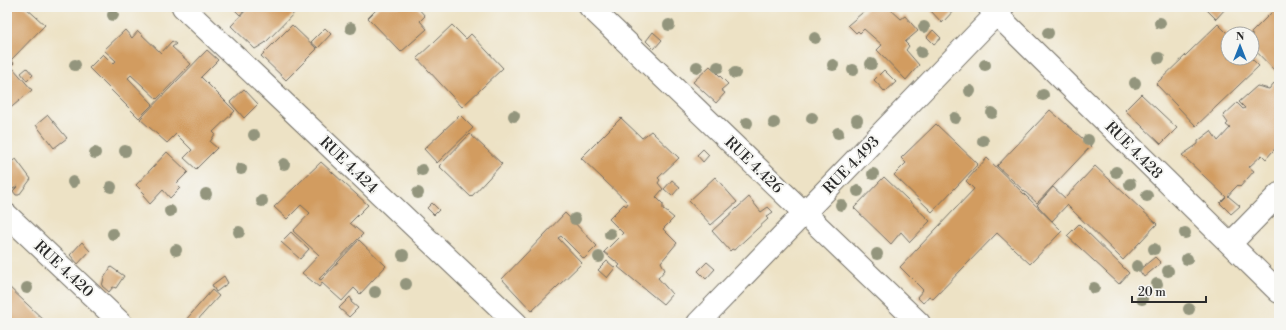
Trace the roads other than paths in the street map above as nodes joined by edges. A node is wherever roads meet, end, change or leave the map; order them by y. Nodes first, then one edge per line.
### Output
1 (183, 7) edge
2 (590, 7) edge
3 (996, 9) edge
4 (1279, 194) edge
5 (805, 213) junction
6 (7, 215) edge
7 (1230, 244) junction
8 (1279, 292) edge
9 (121, 323) edge
10 (516, 323) edge
11 (698, 323) edge
12 (919, 323) edge

1 - 10 street, RUE 4.424
2 - 5 street, RUE 4.426
3 - 5 street, RUE 4.493
3 - 7 street, RUE 4.428
4 - 7 street
5 - 11 street, RUE 4.493
5 - 12 street, RUE 4.426
6 - 9 street, RUE 4.420
7 - 8 street, RUE 4.428

